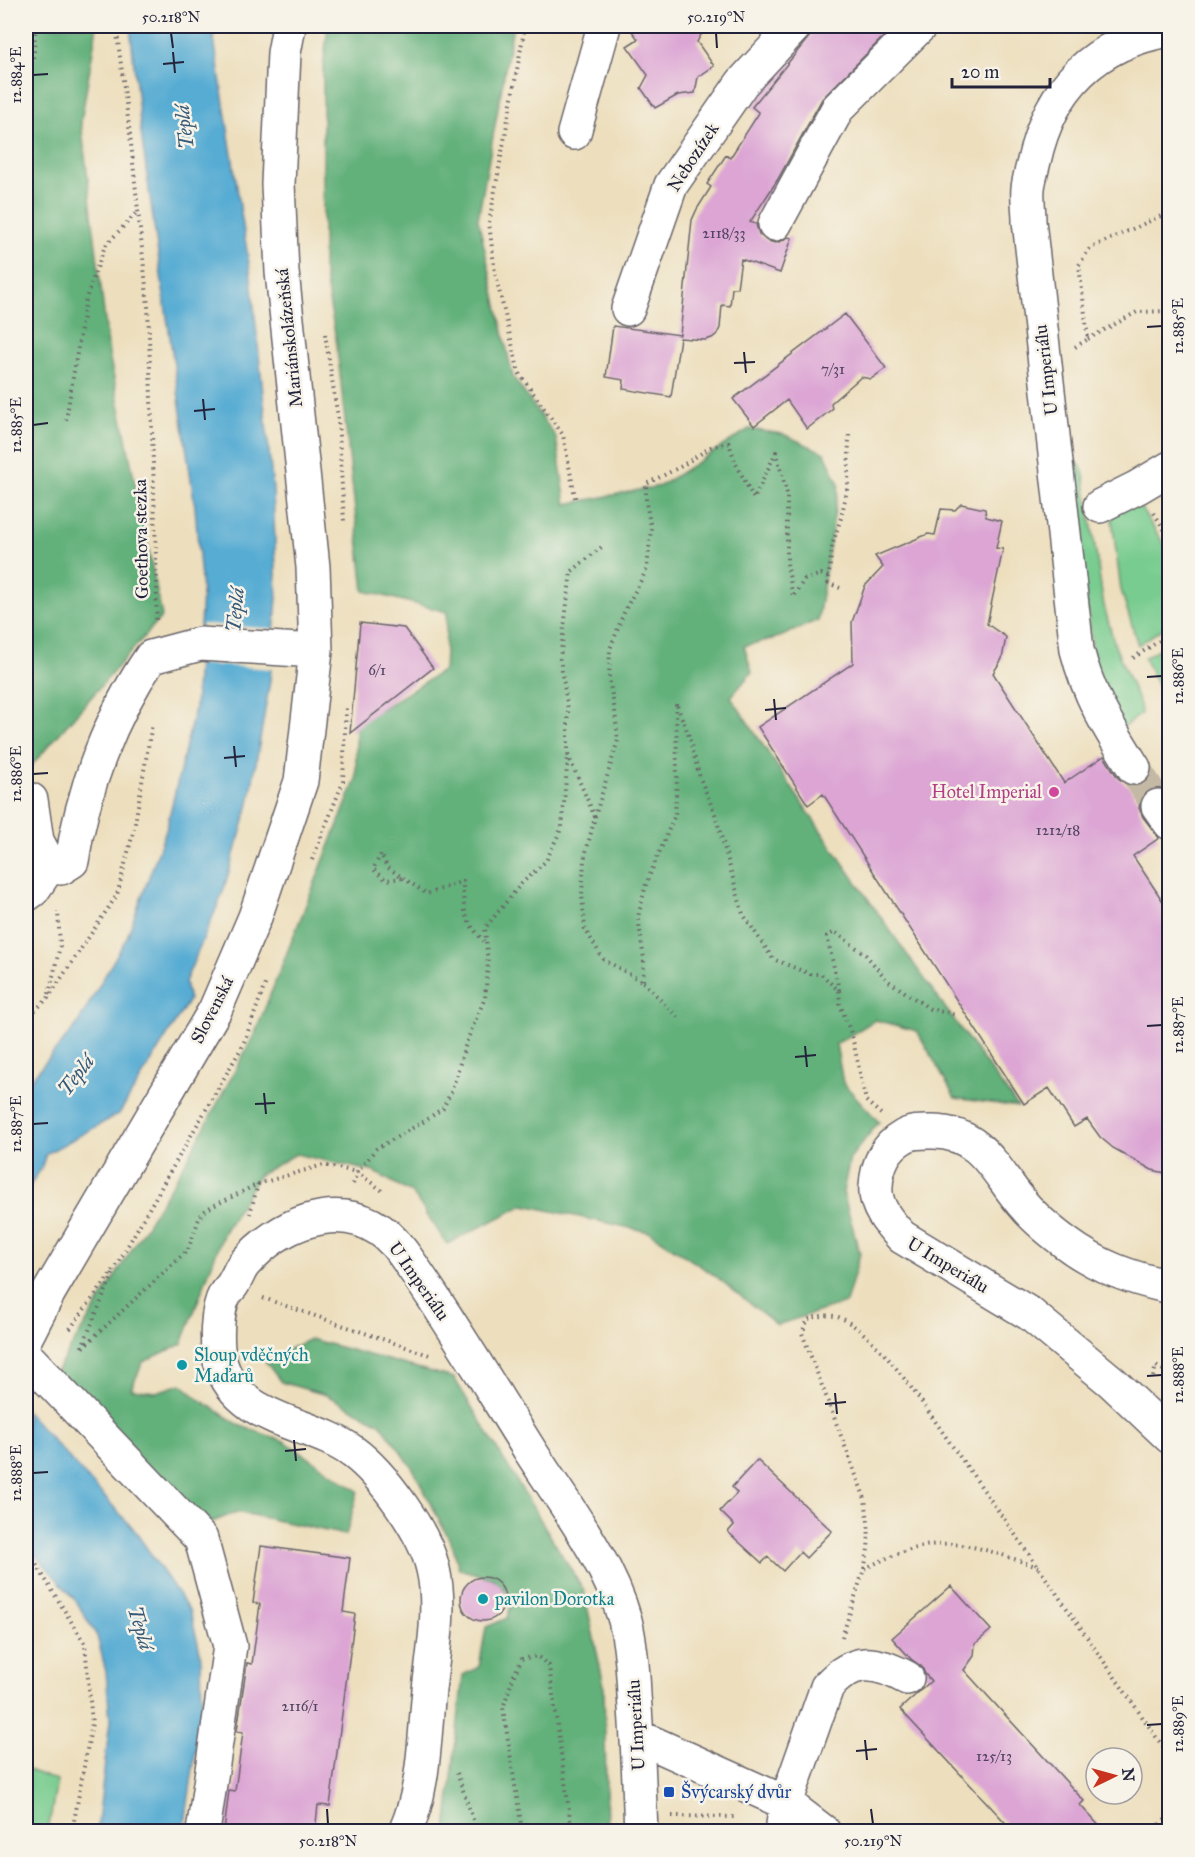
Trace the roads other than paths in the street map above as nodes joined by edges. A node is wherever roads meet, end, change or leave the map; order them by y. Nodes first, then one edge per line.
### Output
1 (289, 26) edge
2 (604, 26) edge
3 (795, 26) edge
4 (920, 26) edge
5 (1170, 30) edge
6 (574, 133) dead end
7 (775, 224) dead end
8 (628, 309) dead end
9 (1170, 468) edge
10 (1100, 506) dead end
11 (301, 650) junction
12 (1134, 768) tunnel mouth
13 (31, 800) dead end
14 (36, 883) edge
15 (1170, 1287) edge
16 (26, 1337) edge
17 (26, 1356) edge
18 (1170, 1437) edge
19 (907, 1678) dead end
20 (637, 1736) junction
21 (784, 1818) edge
22 (652, 1824) edge
23 (203, 1832) edge
24 (405, 1832) edge
25 (824, 1832) edge

1 - 11 street, Mariánskolázeňská
2 - 6 street
3 - 8 street, Nebozízek
4 - 7 street
5 - 12 street, U Imperiálu
9 - 10 street
11 - 14 street
11 - 16 street, Slovenská
13 - 14 street
15 - 18 street, U Imperiálu
17 - 23 street
19 - 21 street
20 - 21 street
20 - 22 street, U Imperiálu
20 - 24 street, U Imperiálu
21 - 25 street

